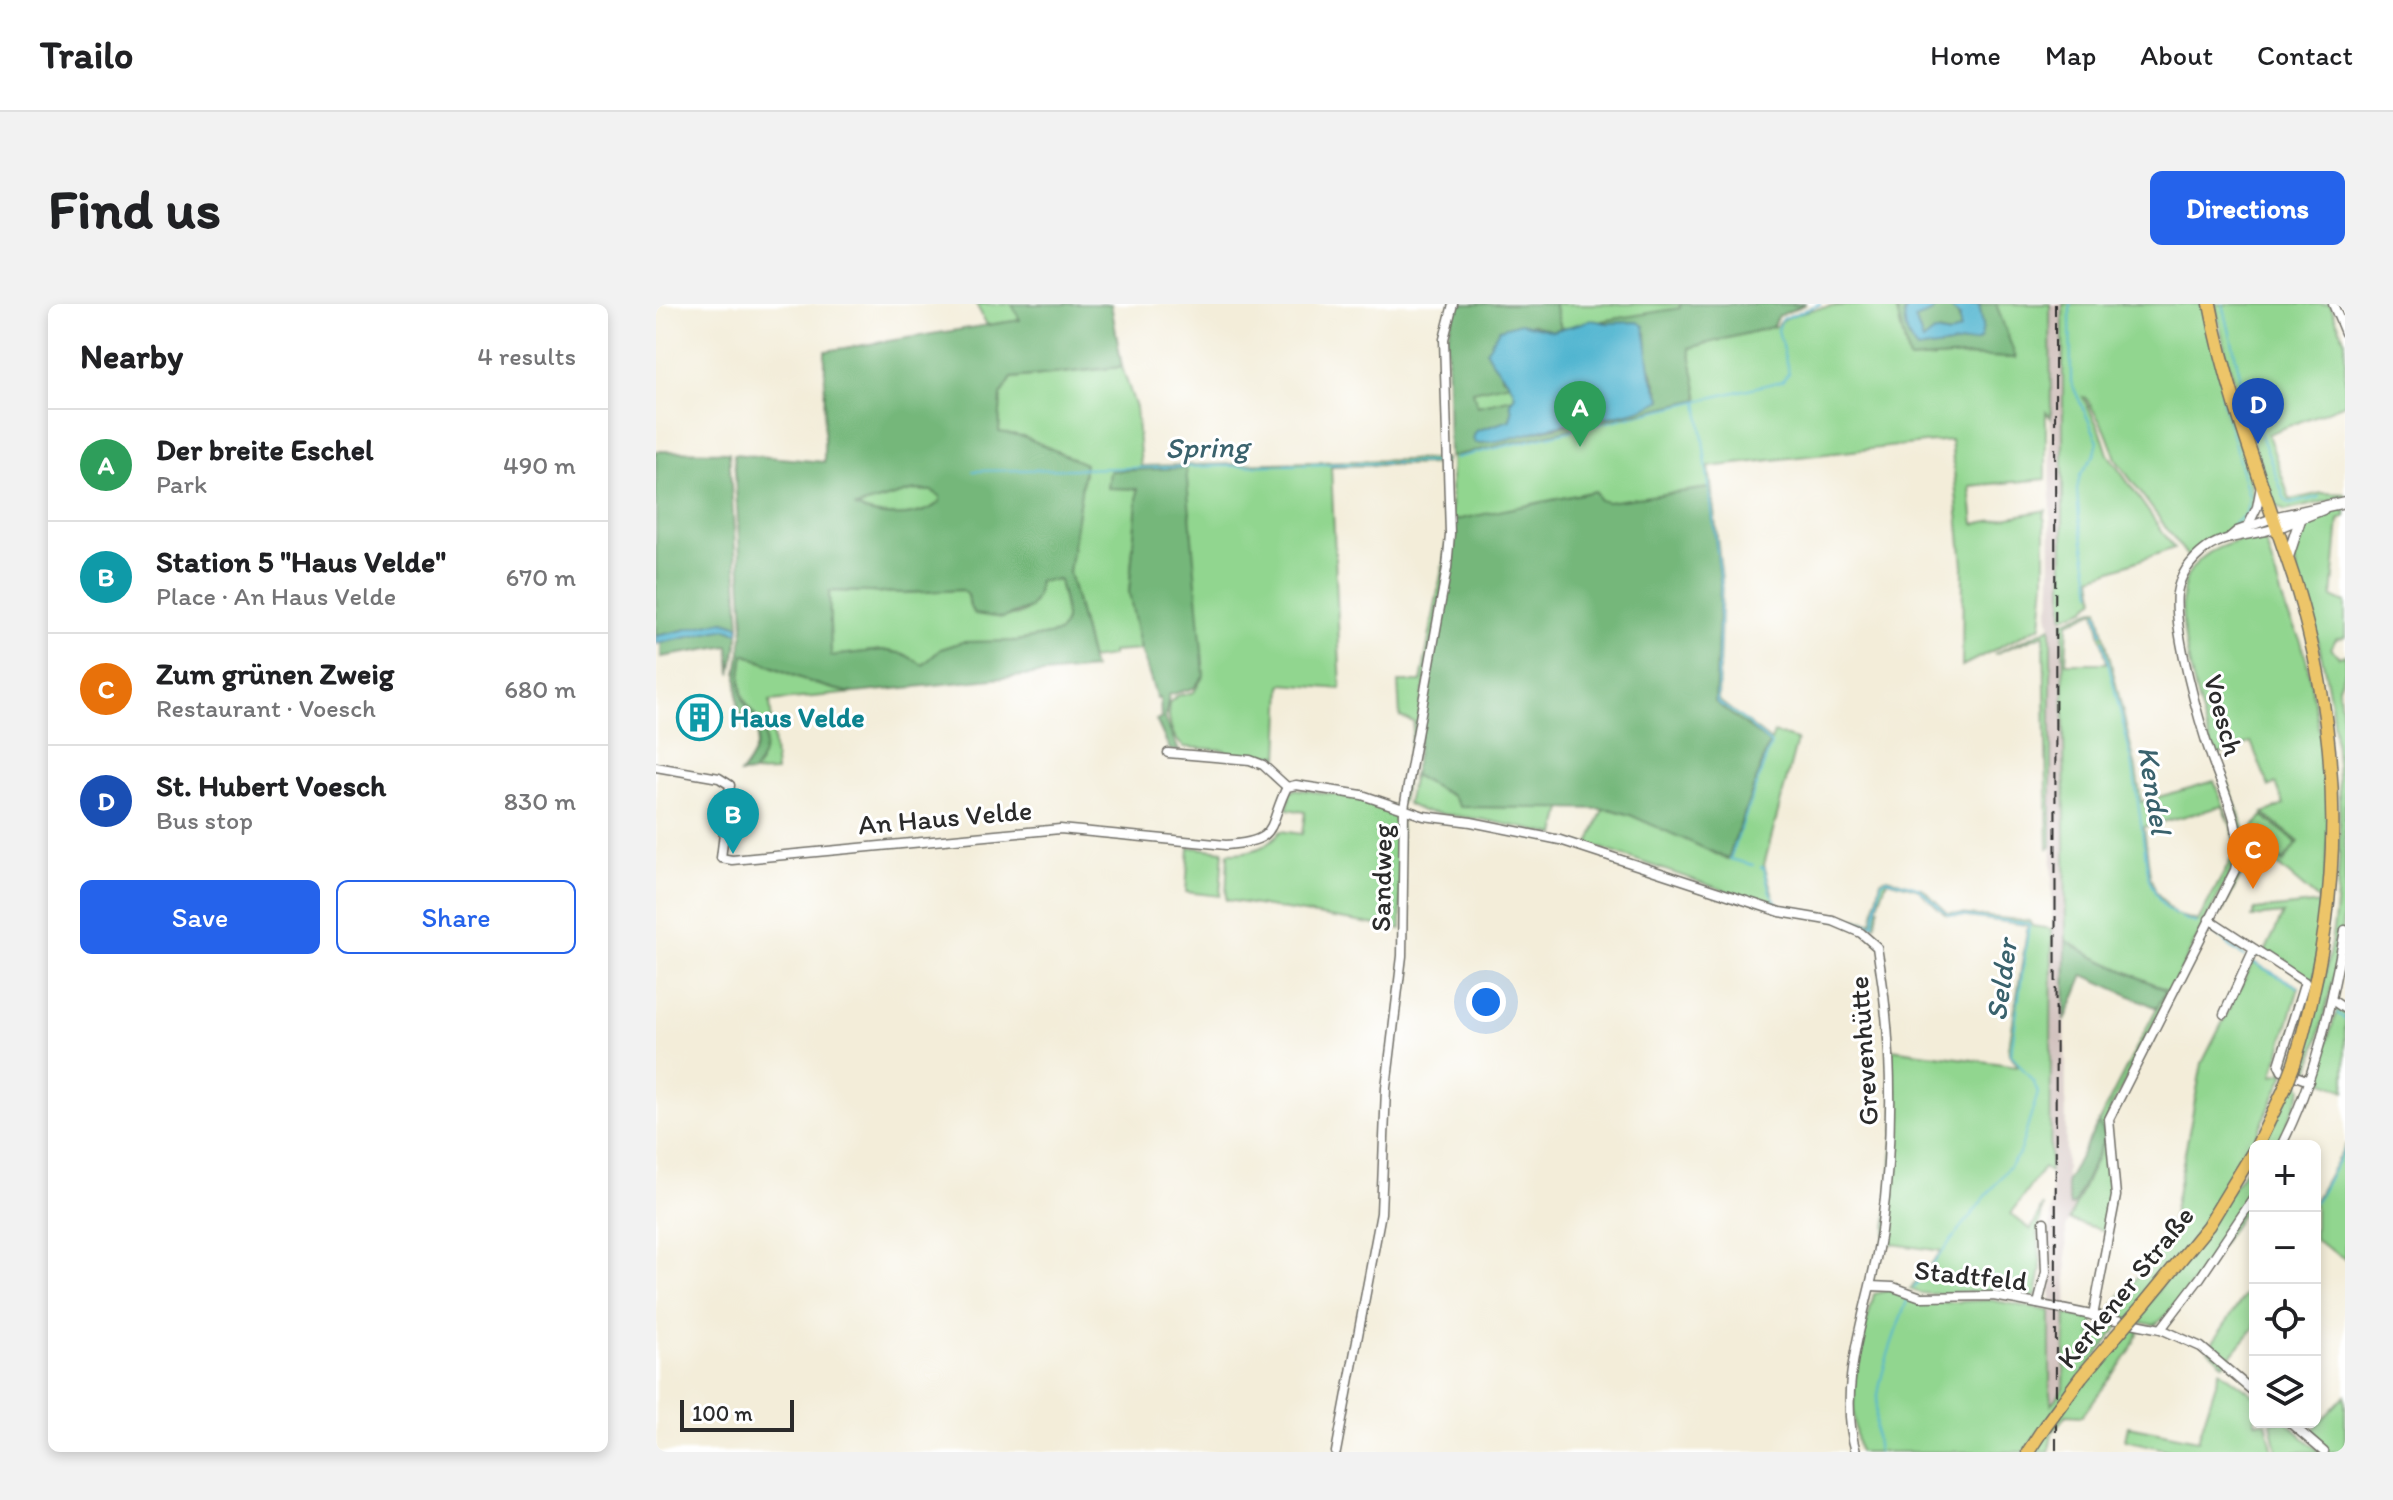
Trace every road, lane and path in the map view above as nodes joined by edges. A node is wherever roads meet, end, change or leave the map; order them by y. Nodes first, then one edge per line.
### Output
1 (1453, 304) edge
2 (2210, 304) edge
3 (2333, 304) edge
4 (2345, 333) edge
5 (2261, 486) junction
6 (2345, 502) edge
7 (2331, 504) junction
8 (2300, 520) junction
9 (2275, 523) junction
10 (2247, 528) junction
11 (2229, 538) junction
12 (2287, 560) junction
13 (1168, 753) dead end
14 (656, 767) edge
15 (1287, 787) junction
16 (1404, 808) junction
17 (2209, 919) junction
18 (2345, 930) edge
19 (2254, 949) junction
20 (2332, 1000) junction
21 (2345, 1009) edge
22 (2224, 1014) dead end
23 (2309, 1081) junction
24 (2260, 1140) edge
25 (2284, 1140) edge
26 (2249, 1161) edge
27 (2249, 1205) edge
28 (2044, 1222) dead end
29 (1875, 1269) junction
30 (1871, 1286) junction
31 (1893, 1287) junction
32 (2038, 1304) junction
33 (2093, 1316) junction
34 (2161, 1329) junction
35 (2249, 1388) edge
36 (2296, 1428) edge
37 (1336, 1452) edge
38 (1856, 1452) edge
39 (2028, 1452) edge
40 (2324, 1452) edge

1 - 16 street, Sandweg
2 - 5 main road, Kerkener Straße
3 - 4 street
5 - 9 main road, Kerkener Straße
5 - 10 street
6 - 7 street
7 - 8 street
7 - 9 street
8 - 9 street
8 - 12 street
9 - 10 street, Voesch
9 - 11 street, Voesch
9 - 12 main road, Kerkener Straße
10 - 11 street, Voesch
11 - 17 street, Voesch
12 - 24 main road, Kerkener Straße, bridge
13 - 15 street
14 - 15 street, An Haus Velde
15 - 16 street
16 - 29 street, Grevenhütte
16 - 37 street, Sandweg
17 - 19 street
17 - 33 street, Voesch
18 - 20 street
19 - 22 street
19 - 23 street
20 - 21 street
20 - 23 street
23 - 25 street
26 - 39 main road, Kerkener Straße, bridge
27 - 34 street
28 - 32 street
29 - 30 street, Grevenhütte
29 - 31 street, Stadtfeld
30 - 31 street, Stadtfeld
30 - 38 street, Grevenhütte
31 - 32 street, Stadtfeld
32 - 33 street, Stadtfeld
33 - 34 street, Stadtfeld
34 - 35 street, Stadtfeld
36 - 40 street

